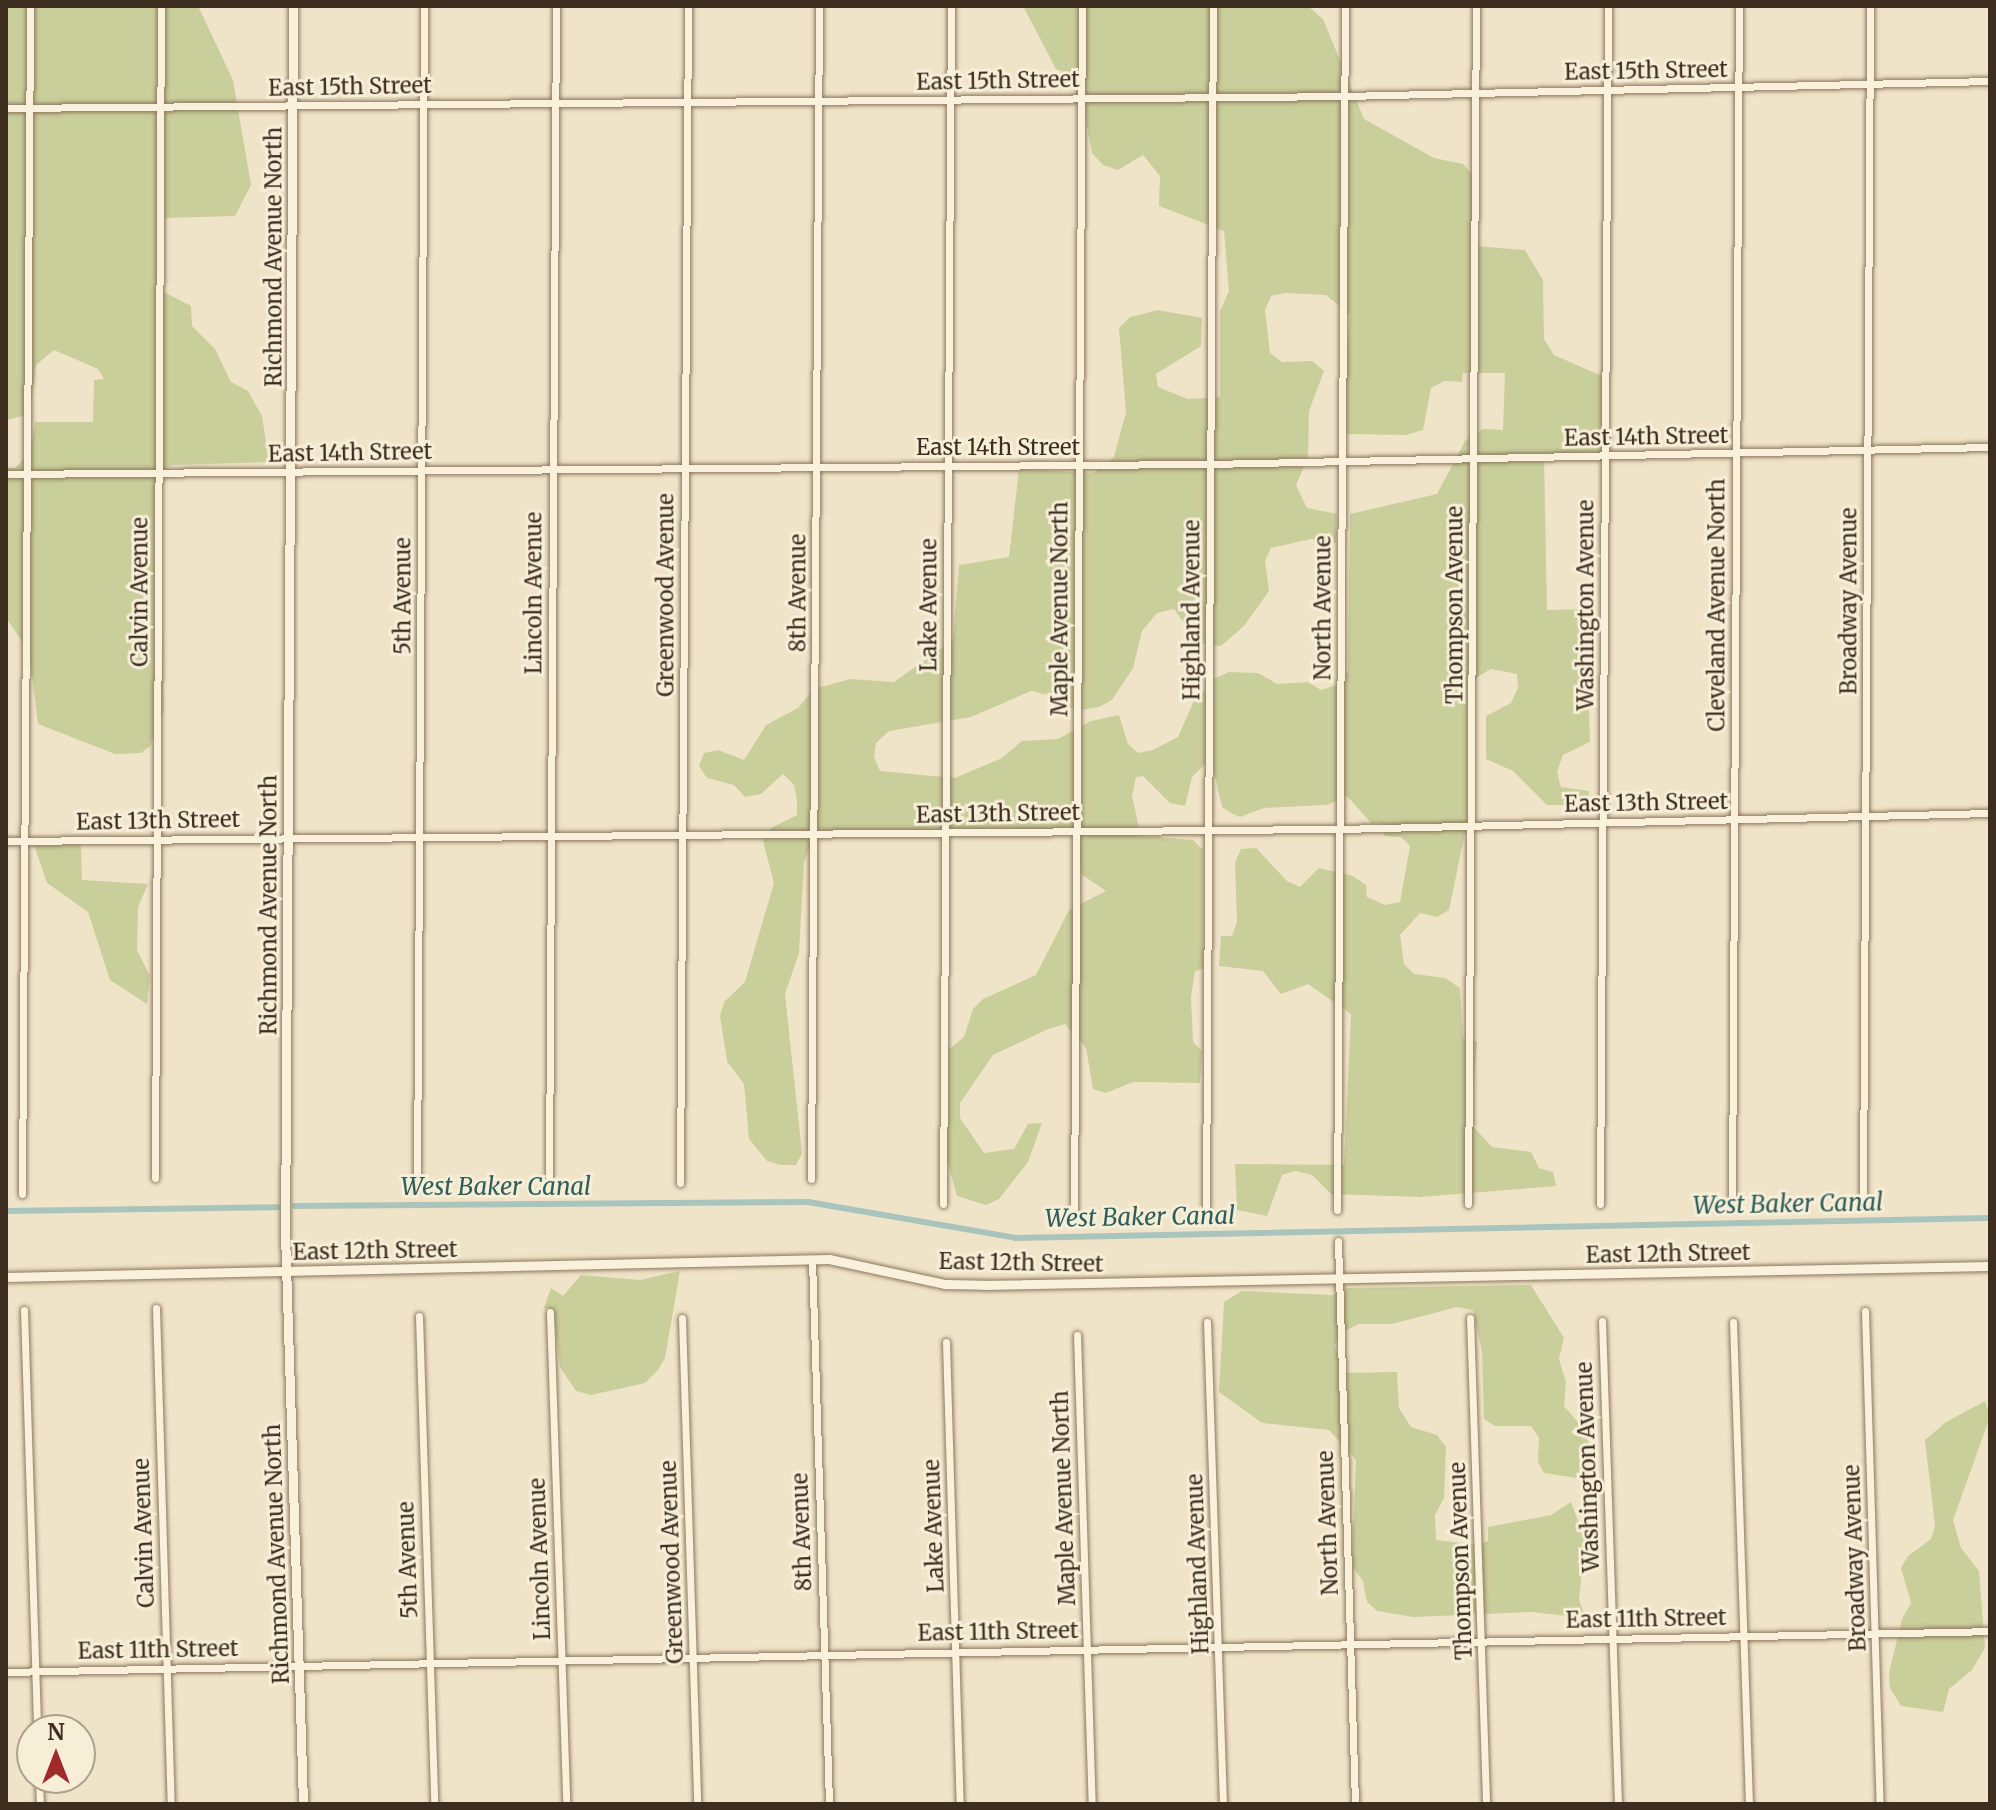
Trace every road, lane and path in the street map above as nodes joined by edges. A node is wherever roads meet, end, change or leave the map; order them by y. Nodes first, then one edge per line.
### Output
1 (30, 6) edge
2 (161, 6) edge
3 (293, 6) edge
4 (424, 6) edge
5 (556, 6) edge
6 (688, 6) edge
7 (819, 6) edge
8 (951, 6) edge
9 (1082, 6) edge
10 (1213, 6) edge
11 (1345, 6) edge
12 (1476, 6) edge
13 (1608, 6) edge
14 (1739, 6) edge
15 (1870, 6) edge
16 (1990, 81) edge
17 (1870, 84) junction
18 (1738, 87) junction
19 (1607, 90) junction
20 (1476, 93) junction
21 (1344, 96) junction
22 (1213, 98) junction
23 (1081, 99) junction
24 (950, 100) junction
25 (818, 101) junction
26 (687, 102) junction
27 (555, 103) junction
28 (424, 104) junction
29 (293, 106) junction
30 (161, 107) junction
31 (6, 108) edge
32 (29, 108) junction
33 (1990, 447) edge
34 (1868, 450) junction
35 (1736, 453) junction
36 (1605, 456) junction
37 (1474, 459) junction
38 (1342, 462) junction
39 (1210, 464) junction
40 (1079, 465) junction
41 (948, 466) junction
42 (816, 467) junction
43 (552, 469) junction
44 (684, 469) junction
45 (422, 470) junction
46 (159, 472) junction
47 (290, 472) junction
48 (6, 474) edge
49 (28, 474) junction
50 (1990, 813) edge
51 (1865, 816) junction
52 (1734, 819) junction
53 (1603, 822) junction
54 (1471, 826) junction
55 (1340, 829) junction
56 (1209, 830) junction
57 (1077, 831) junction
58 (945, 832) junction
59 (814, 833) junction
60 (682, 834) junction
61 (551, 836) junction
62 (419, 837) junction
63 (288, 838) junction
64 (157, 839) junction
65 (25, 840) junction
66 (6, 841) edge
67 (155, 1178) dead end
68 (811, 1179) dead end
69 (549, 1181) dead end
70 (680, 1183) dead end
71 (417, 1187) dead end
72 (22, 1194) dead end
73 (1863, 1197) dead end
74 (943, 1204) dead end
75 (1468, 1204) dead end
76 (1600, 1204) dead end
77 (1732, 1204) dead end
78 (1337, 1210) dead end
79 (1074, 1212) dead end
80 (1206, 1213) dead end
81 (1338, 1241) dead end
82 (812, 1259) junction
83 (1990, 1266) edge
84 (285, 1271) junction
85 (6, 1277) edge
86 (1337, 1278) junction
87 (156, 1308) dead end
88 (24, 1310) dead end
89 (1865, 1311) dead end
90 (550, 1312) dead end
91 (419, 1316) dead end
92 (682, 1318) dead end
93 (1470, 1318) dead end
94 (1602, 1321) dead end
95 (1207, 1322) dead end
96 (1733, 1322) dead end
97 (1077, 1335) dead end
98 (946, 1342) dead end
99 (1990, 1631) edge
100 (1875, 1633) junction
101 (1744, 1635) junction
102 (1612, 1638) junction
103 (1481, 1640) junction
104 (1349, 1643) junction
105 (1218, 1646) junction
106 (1088, 1648) junction
107 (956, 1651) junction
108 (824, 1654) junction
109 (693, 1656) junction
110 (561, 1659) junction
111 (430, 1663) junction
112 (298, 1665) junction
113 (167, 1668) junction
114 (36, 1671) junction
115 (6, 1672) edge
116 (37, 1714) edge
117 (171, 1804) edge
118 (303, 1804) edge
119 (434, 1804) edge
120 (566, 1804) edge
121 (697, 1804) edge
122 (829, 1804) edge
123 (960, 1804) edge
124 (1092, 1804) edge
125 (1223, 1804) edge
126 (1355, 1804) edge
127 (1486, 1804) edge
128 (1618, 1804) edge
129 (1749, 1804) edge
130 (1880, 1804) edge

1 - 32 street
2 - 30 street, Calvin Avenue
3 - 29 street, Richmond Avenue North
4 - 28 street, 5th Avenue
5 - 27 street, Lincoln Avenue
6 - 26 street, Greenwood Avenue
7 - 25 street, 8th Avenue
8 - 24 street, Lake Avenue
9 - 23 street, Maple Avenue North
10 - 22 street, Highland Avenue
11 - 21 street, North Avenue
12 - 20 street, Thompson Avenue
13 - 19 street, Washington Avenue
14 - 18 street, Cleveland Avenue North
15 - 17 street, Broadway Avenue
16 - 17 street, East 15th Street
17 - 18 street, East 15th Street
17 - 34 street, Broadway Avenue
18 - 19 street, East 15th Street
18 - 35 street, Cleveland Avenue North
19 - 20 street, East 15th Street
19 - 36 street, Washington Avenue
20 - 21 street, East 15th Street
20 - 37 street, Thompson Avenue
21 - 22 street, East 15th Street
21 - 38 street, North Avenue
22 - 23 street, East 15th Street
22 - 39 street, Highland Avenue
23 - 24 street, East 15th Street
23 - 40 street, Maple Avenue North
24 - 25 street, East 15th Street
24 - 41 street, Lake Avenue
25 - 26 street, East 15th Street
25 - 42 street, 8th Avenue
26 - 27 street, East 15th Street
26 - 44 street, Greenwood Avenue
27 - 28 street, East 15th Street
27 - 43 street, Lincoln Avenue
28 - 29 street, East 15th Street
28 - 45 street, 5th Avenue
29 - 30 street, East 15th Street
29 - 47 street, Richmond Avenue North
30 - 32 street, East 15th Street
30 - 46 street, Calvin Avenue
31 - 32 street, East 15th Street
32 - 49 street
33 - 34 street, East 14th Street
34 - 35 street, East 14th Street
34 - 51 street, Broadway Avenue
35 - 36 street, East 14th Street
35 - 52 street, Cleveland Avenue North
36 - 37 street, East 14th Street
36 - 53 street, Washington Avenue
37 - 38 street, East 14th Street
37 - 54 street, Thompson Avenue
38 - 39 street, East 14th Street
38 - 55 street, North Avenue
39 - 40 street, East 14th Street
39 - 56 street, Highland Avenue
40 - 41 street, East 14th Street
40 - 57 street, Maple Avenue North
41 - 42 street, East 14th Street
41 - 58 street, Lake Avenue
42 - 44 street, East 14th Street
42 - 59 street, 8th Avenue
43 - 44 street, East 14th Street
43 - 45 street, East 14th Street
43 - 61 street, Lincoln Avenue
44 - 60 street, Greenwood Avenue
45 - 47 street, East 14th Street
45 - 62 street, 5th Avenue
46 - 47 street, East 14th Street
46 - 49 street, East 14th Street
46 - 64 street, Calvin Avenue
47 - 63 street, Richmond Avenue North
48 - 49 street, East 14th Street
49 - 65 street
50 - 51 street, East 13th Street
51 - 52 street, East 13th Street
51 - 73 street, Broadway Avenue
52 - 53 street, East 13th Street
52 - 77 street, Cleveland Avenue North
53 - 54 street, East 13th Street
53 - 76 street, Washington Avenue
54 - 55 street, East 13th Street
54 - 75 street, Thompson Avenue
55 - 56 street, East 13th Street
55 - 78 street, North Avenue
56 - 57 street, East 13th Street
56 - 80 street, Highland Avenue
57 - 58 street, East 13th Street
57 - 79 street, Maple Avenue North
58 - 59 street, East 13th Street
58 - 74 street, Lake Avenue
59 - 60 street, East 13th Street
59 - 68 street, 8th Avenue
60 - 61 street, East 13th Street
60 - 70 street, Greenwood Avenue
61 - 62 street, East 13th Street
61 - 69 street, Lincoln Avenue
62 - 63 street, East 13th Street
62 - 71 street, 5th Avenue
63 - 64 street, East 13th Street
63 - 84 street, Richmond Avenue North
64 - 65 street, East 13th Street
64 - 67 street, Calvin Avenue
65 - 66 street, East 13th Street
65 - 72 street
81 - 86 street, North Avenue
82 - 84 street, East 12th Street
82 - 86 street, East 12th Street
82 - 108 street, 8th Avenue
83 - 86 street, East 12th Street
84 - 85 street, East 12th Street
84 - 112 street, Richmond Avenue North
86 - 104 street, North Avenue
87 - 113 street, Calvin Avenue
88 - 114 street
89 - 100 street, Broadway Avenue
90 - 110 street, Lincoln Avenue
91 - 111 street, 5th Avenue
92 - 109 street, Greenwood Avenue
93 - 103 street, Thompson Avenue
94 - 102 street, Washington Avenue
95 - 105 street, Highland Avenue
96 - 101 street
97 - 106 street, Maple Avenue North
98 - 107 street, Lake Avenue
99 - 100 street, East 11th Street
100 - 101 street, East 11th Street
100 - 130 street, Broadway Avenue
101 - 102 street, East 11th Street
101 - 129 street
102 - 103 street, East 11th Street
102 - 128 street, Washington Avenue
103 - 104 street, East 11th Street
103 - 127 street, Thompson Avenue
104 - 105 street, East 11th Street
104 - 126 street, North Avenue
105 - 106 street, East 11th Street
105 - 125 street, Highland Avenue
106 - 107 street, East 11th Street
106 - 124 street, Maple Avenue North
107 - 108 street, East 11th Street
107 - 123 street, Lake Avenue
108 - 109 street, East 11th Street
108 - 122 street, 8th Avenue
109 - 110 street, East 11th Street
109 - 121 street, Greenwood Avenue
110 - 111 street, East 11th Street
110 - 120 street, Lincoln Avenue
111 - 112 street, East 11th Street
111 - 119 street, 5th Avenue
112 - 113 street, East 11th Street
112 - 118 street, Richmond Avenue North
113 - 114 street, East 11th Street
113 - 117 street, Calvin Avenue
114 - 115 street, East 11th Street
114 - 116 street

